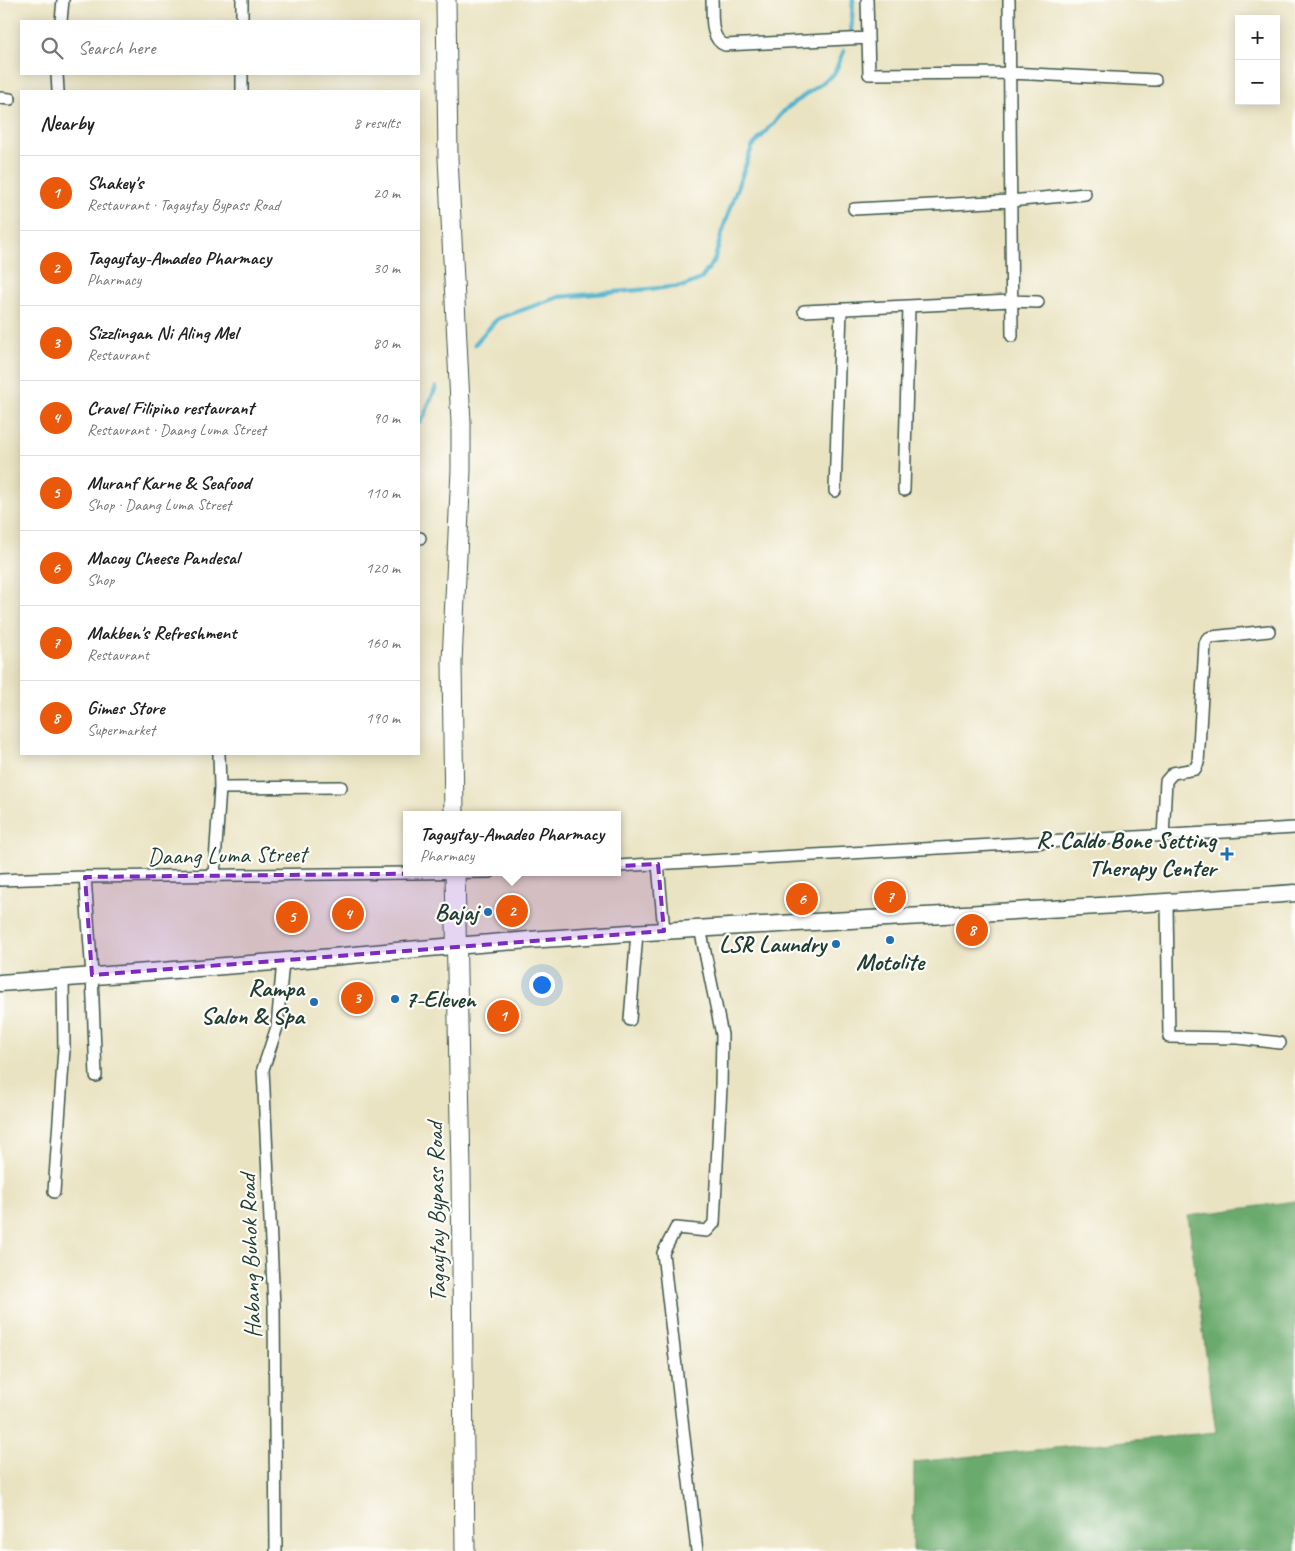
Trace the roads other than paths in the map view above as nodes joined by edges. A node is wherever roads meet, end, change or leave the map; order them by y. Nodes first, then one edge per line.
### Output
1 (63, 0) edge
2 (242, 0) edge
3 (446, 0) edge
4 (712, 0) edge
5 (867, 0) edge
6 (1009, 0) edge
7 (61, 20) edge
8 (242, 20) edge
9 (868, 38) junction
10 (1009, 73) junction
11 (57, 75) edge
12 (242, 75) edge
13 (1155, 80) dead end
14 (58, 90) edge
15 (242, 90) edge
16 (1085, 194) dead end
17 (1010, 201) junction
18 (854, 209) dead end
19 (1011, 301) junction
20 (1038, 302) dead end
21 (909, 306) junction
22 (840, 309) junction
23 (804, 311) dead end
24 (1012, 336) dead end
25 (835, 490) dead end
26 (904, 490) dead end
27 (1269, 631) dead end
28 (219, 755) edge
29 (341, 787) dead end
30 (220, 788) junction
31 (454, 811) edge
32 (1295, 828) edge
33 (1163, 837) junction
34 (658, 864) junction
35 (621, 866) edge
36 (403, 874) edge
37 (214, 876) junction
38 (455, 876) edge
39 (85, 877) junction
40 (0, 880) edge
41 (1295, 893) edge
42 (1167, 903) junction
43 (700, 928) junction
44 (664, 931) junction
45 (637, 933) junction
46 (456, 946) junction
47 (283, 961) junction
48 (92, 975) junction
49 (63, 978) junction
50 (0, 983) edge
51 (630, 1020) dead end
52 (1280, 1043) dead end
53 (96, 1076) dead end
54 (54, 1192) dead end
55 (276, 1551) edge
56 (464, 1551) edge
57 (697, 1551) edge

1 - 7 street
2 - 8 street
3 - 31 main road
4 - 9 street
5 - 9 street
6 - 10 street
9 - 10 street
10 - 13 street
10 - 17 street
11 - 14 street
12 - 15 street
16 - 17 street
17 - 18 street
17 - 19 street
19 - 20 street
19 - 21 street
19 - 24 street
21 - 22 street
21 - 26 street
22 - 23 street
22 - 25 street
27 - 33 street
28 - 30 street
29 - 30 street
30 - 37 street
32 - 33 street
33 - 34 street
34 - 35 street
34 - 44 street
36 - 37 street, Daang Luma Street
37 - 39 street, Daang Luma Street
38 - 46 main road, Tagaytay Bypass Road
39 - 40 street, Daang Luma Street
39 - 48 street
41 - 42 main road
42 - 43 main road
42 - 52 street
43 - 44 main road
43 - 57 street
44 - 45 main road
45 - 46 main road
45 - 51 street
46 - 47 main road
46 - 56 main road, Tagaytay Bypass Road
47 - 48 main road
47 - 55 street, Habang Buhok Road
48 - 49 main road
48 - 53 street
49 - 50 main road
49 - 54 street

